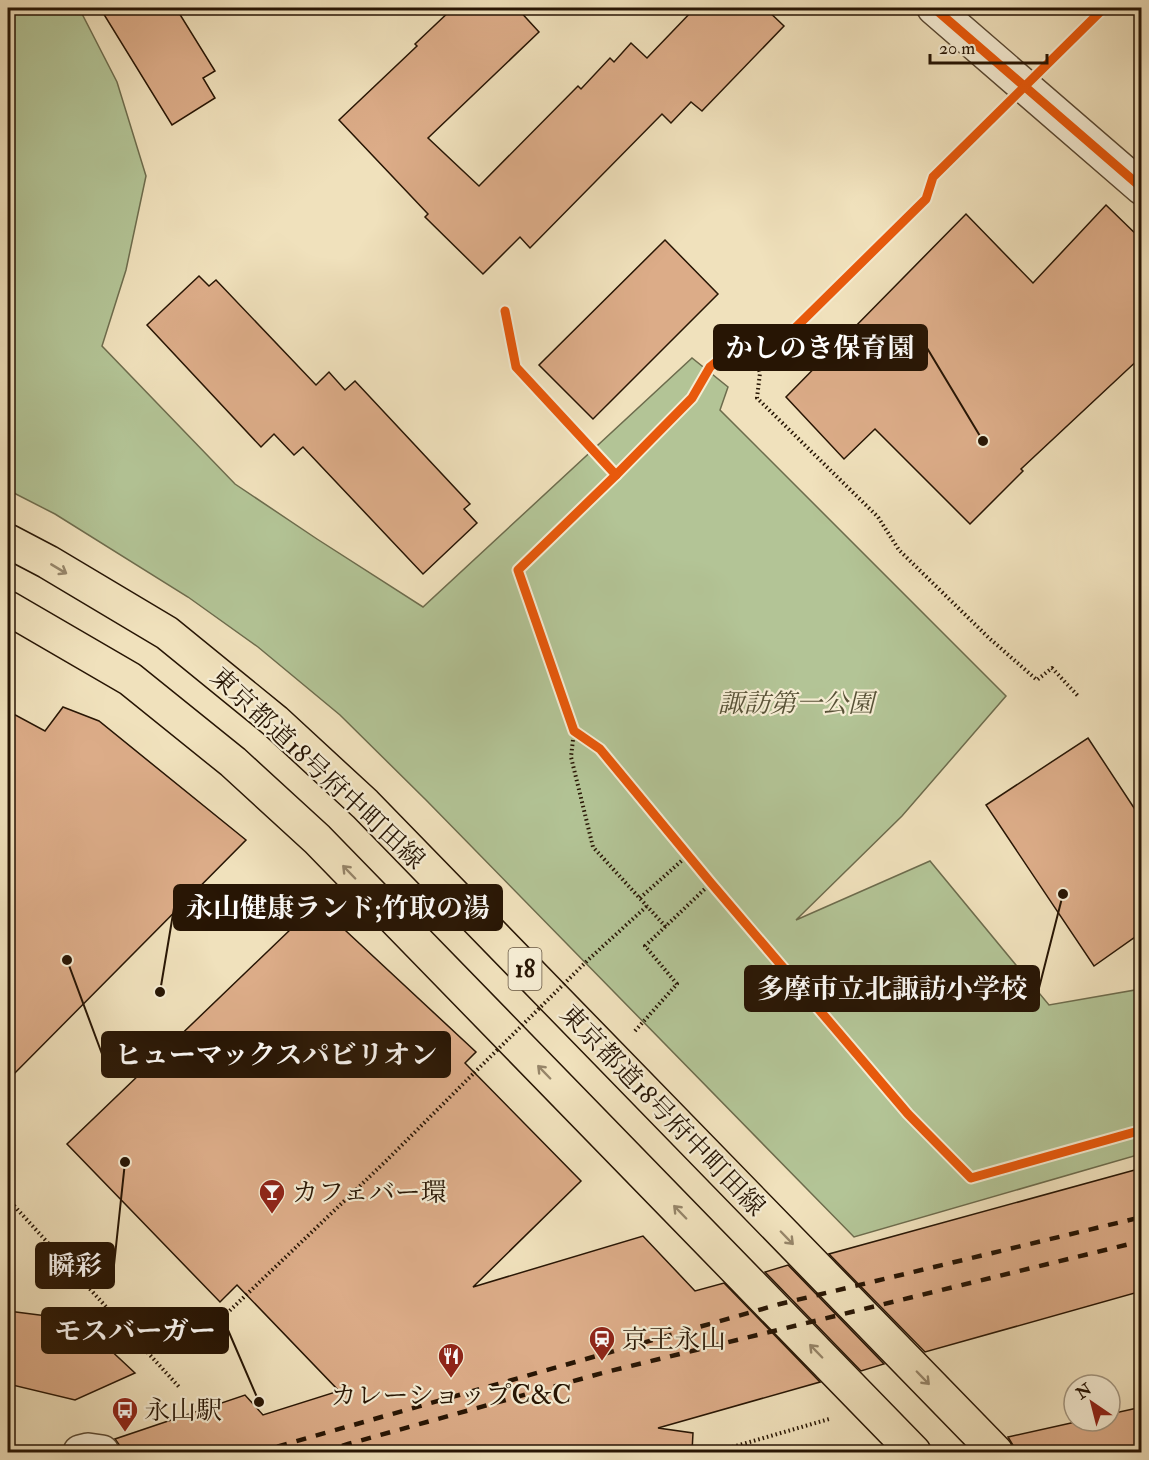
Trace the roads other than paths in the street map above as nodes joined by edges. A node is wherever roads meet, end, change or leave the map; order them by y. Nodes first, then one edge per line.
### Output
1 (934, 8) edge
2 (1142, 188) edge
3 (8, 541) edge
4 (8, 608) edge
5 (80, 1452) edge
6 (102, 1452) edge
7 (914, 1452) edge
8 (996, 1452) edge

1 - 2 street
3 -> 8 main road, 東京都道18号府中町田線 / 18
7 -> 4 main road, 東京都道18号府中町田線 / 18
5 - 6 street

